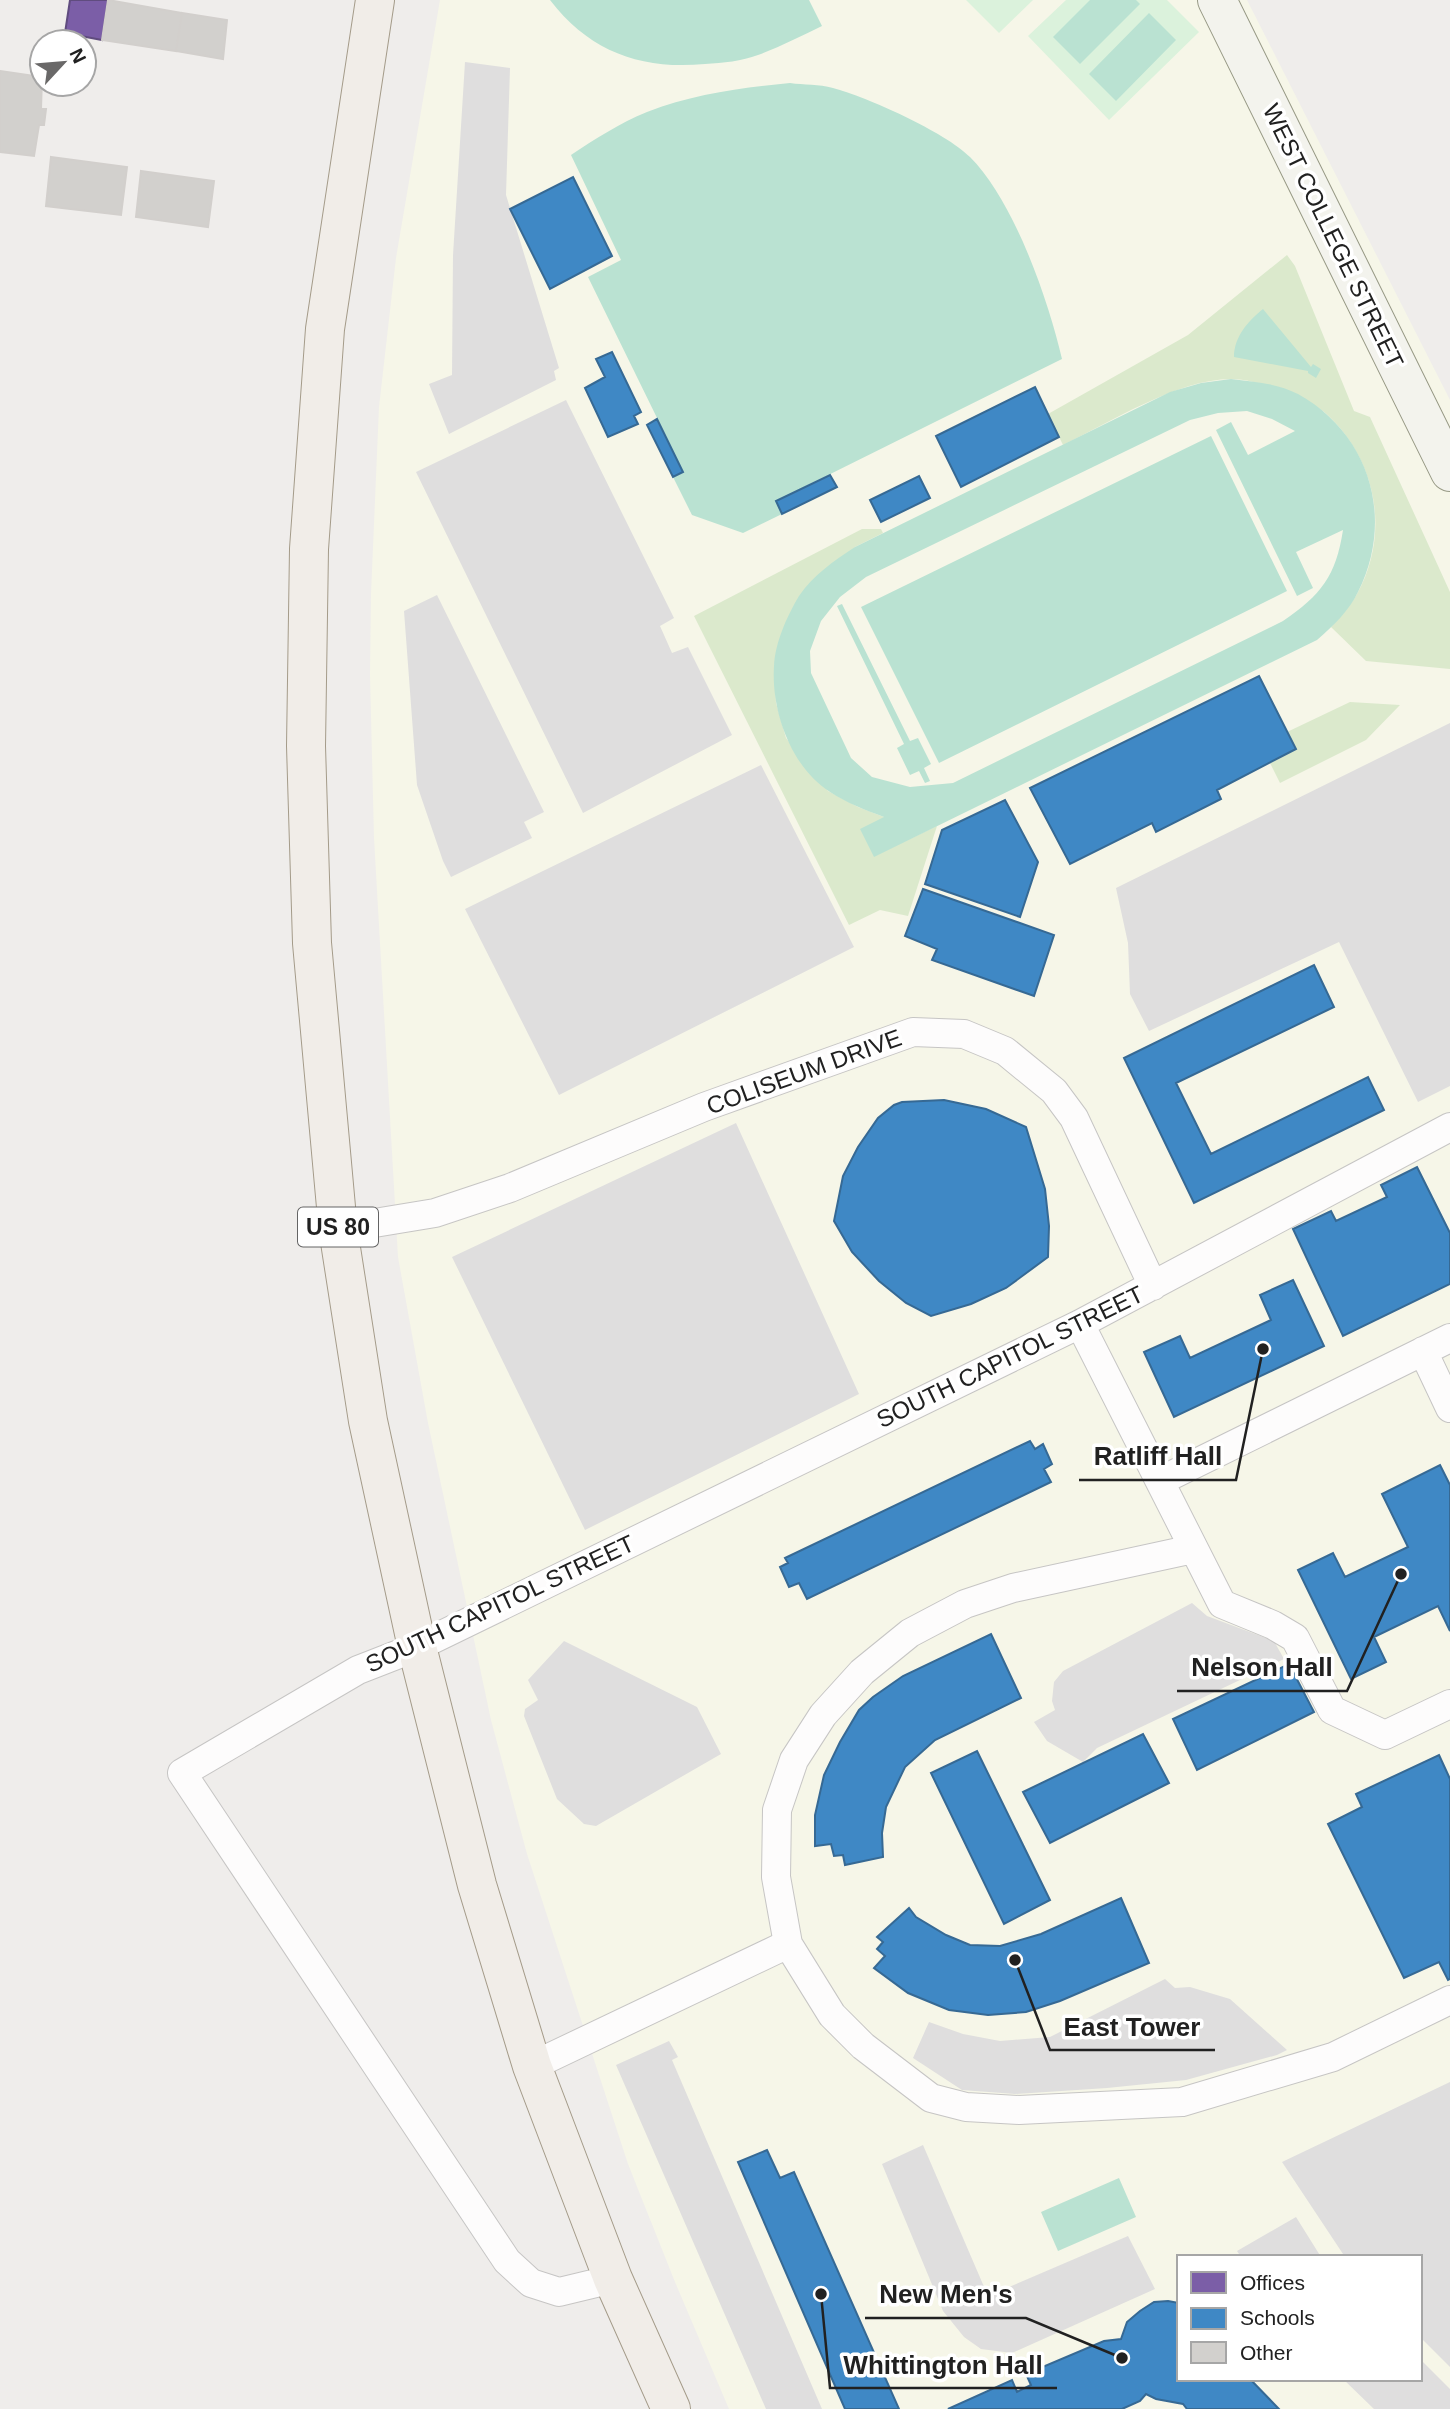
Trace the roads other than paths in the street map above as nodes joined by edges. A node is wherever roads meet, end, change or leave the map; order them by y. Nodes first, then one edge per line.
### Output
1 (375, 0) edge
2 (1217, 0) edge
3 (1450, 472) edge
4 (1450, 1127) edge
5 (338, 1229) junction
6 (1153, 1286) junction
7 (1080, 1324) junction
8 (1450, 1338) edge
9 (1423, 1351) junction
10 (1450, 1408) edge
11 (1160, 1481) junction
12 (1193, 1549) junction
13 (417, 1647) junction
14 (1450, 1704) edge
15 (788, 1944) junction
16 (1450, 2000) edge
17 (532, 2066) junction
18 (613, 2279) junction
19 (671, 2409) edge

1 - 5 main road, US 80
2 - 3 street, WEST COLLEGE STREET
4 - 6 street, SOUTH CAPITOL STREET
5 - 6 street, COLISEUM DRIVE
5 - 13 main road, US 80
6 - 7 street, SOUTH CAPITOL STREET
7 - 11 street
7 - 13 street, SOUTH CAPITOL STREET
8 - 9 street
9 - 10 street
9 - 11 street
11 - 12 street
12 - 14 street
12 - 15 street
13 - 17 main road, US 80
13 - 18 street, SOUTH CAPITOL STREET
15 - 16 street
15 - 17 street
17 - 18 main road, US 80
18 - 19 main road, US 80

